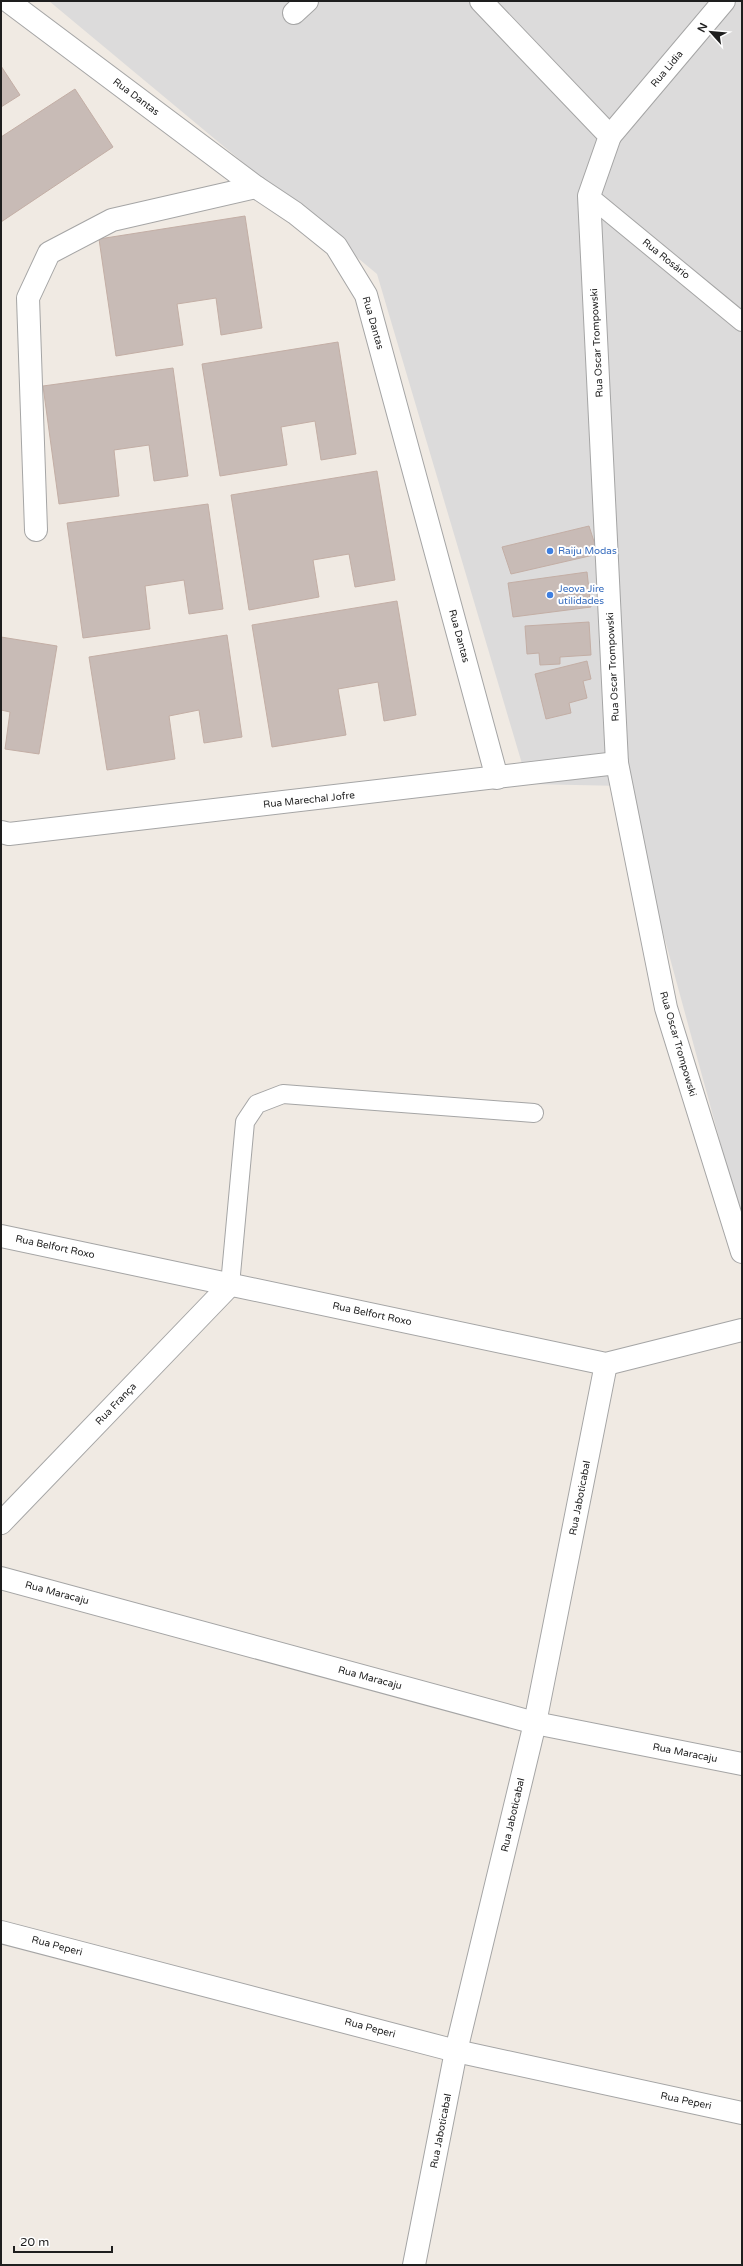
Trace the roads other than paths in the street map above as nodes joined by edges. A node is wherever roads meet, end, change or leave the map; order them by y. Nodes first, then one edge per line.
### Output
1 (8, 1) edge
2 (481, 1) edge
3 (724, 1) edge
4 (610, 136) junction
5 (256, 187) junction
6 (590, 196) junction
7 (742, 322) edge
8 (36, 530) dead end
9 (618, 763) junction
10 (497, 778) junction
11 (1, 832) edge
12 (534, 1113) dead end
13 (1, 1236) edge
14 (742, 1252) edge
15 (230, 1285) junction
16 (742, 1330) edge
17 (606, 1364) junction
18 (1, 1522) edge
19 (1, 1578) edge
20 (534, 1723) junction
21 (742, 1764) edge
22 (1, 1932) edge
23 (456, 2051) junction
24 (742, 2113) edge
25 (414, 2265) edge

1 - 5 street, Rua Dantas
2 - 4 street
3 - 4 street, Rua Lidia
4 - 6 street, Rua Oscar Trompowski
5 - 8 street
5 - 10 street, Rua Dantas
6 - 7 lane, Rua Rosário
6 - 9 street, Rua Oscar Trompowski
9 - 10 street, Rua Marechal Jofre
9 - 14 street, Rua Oscar Trompowski
10 - 11 street, Rua Marechal Jofre
12 - 15 lane
13 - 15 street, Rua Belfort Roxo
15 - 17 street, Rua Belfort Roxo
15 - 18 street, Rua França
16 - 17 street, Rua Belfort Roxo
17 - 20 street, Rua Jaboticabal
19 - 20 street, Rua Maracaju
20 - 21 street, Rua Maracaju
20 - 23 street, Rua Jaboticabal
22 - 23 street, Rua Peperi
23 - 24 street, Rua Peperi
23 - 25 street, Rua Jaboticabal

